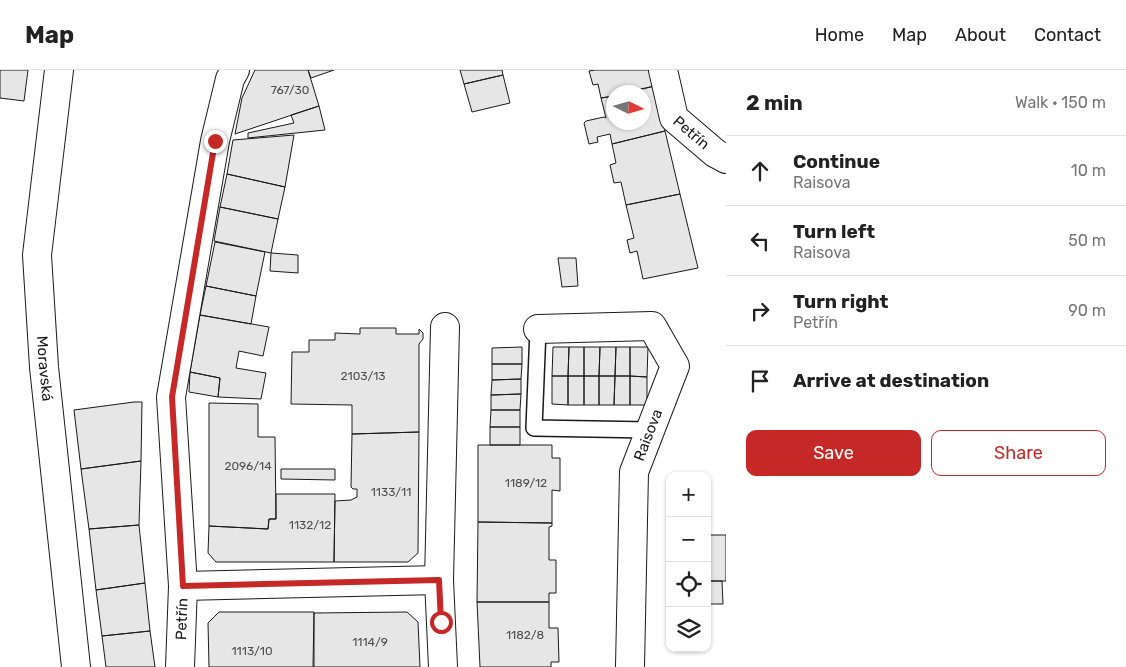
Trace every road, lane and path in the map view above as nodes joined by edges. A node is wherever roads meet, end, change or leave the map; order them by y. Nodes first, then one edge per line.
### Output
1 (60, 70) edge
2 (235, 70) edge
3 (663, 70) edge
4 (726, 159) edge
5 (445, 327) dead end
6 (538, 329) joint
7 (650, 430) junction
8 (439, 580) junction
9 (183, 586) junction
10 (76, 667) edge
11 (180, 667) edge
12 (443, 667) edge
13 (630, 667) edge

1 - 10 street, Moravská
2 - 9 street, Petřín
3 - 4 street, Petřín
5 - 8 street
6 - 7 lane
6 - 7 street, Raisova
7 - 13 street, Raisova
8 - 9 street
8 - 12 street
9 - 11 street, Petřín

